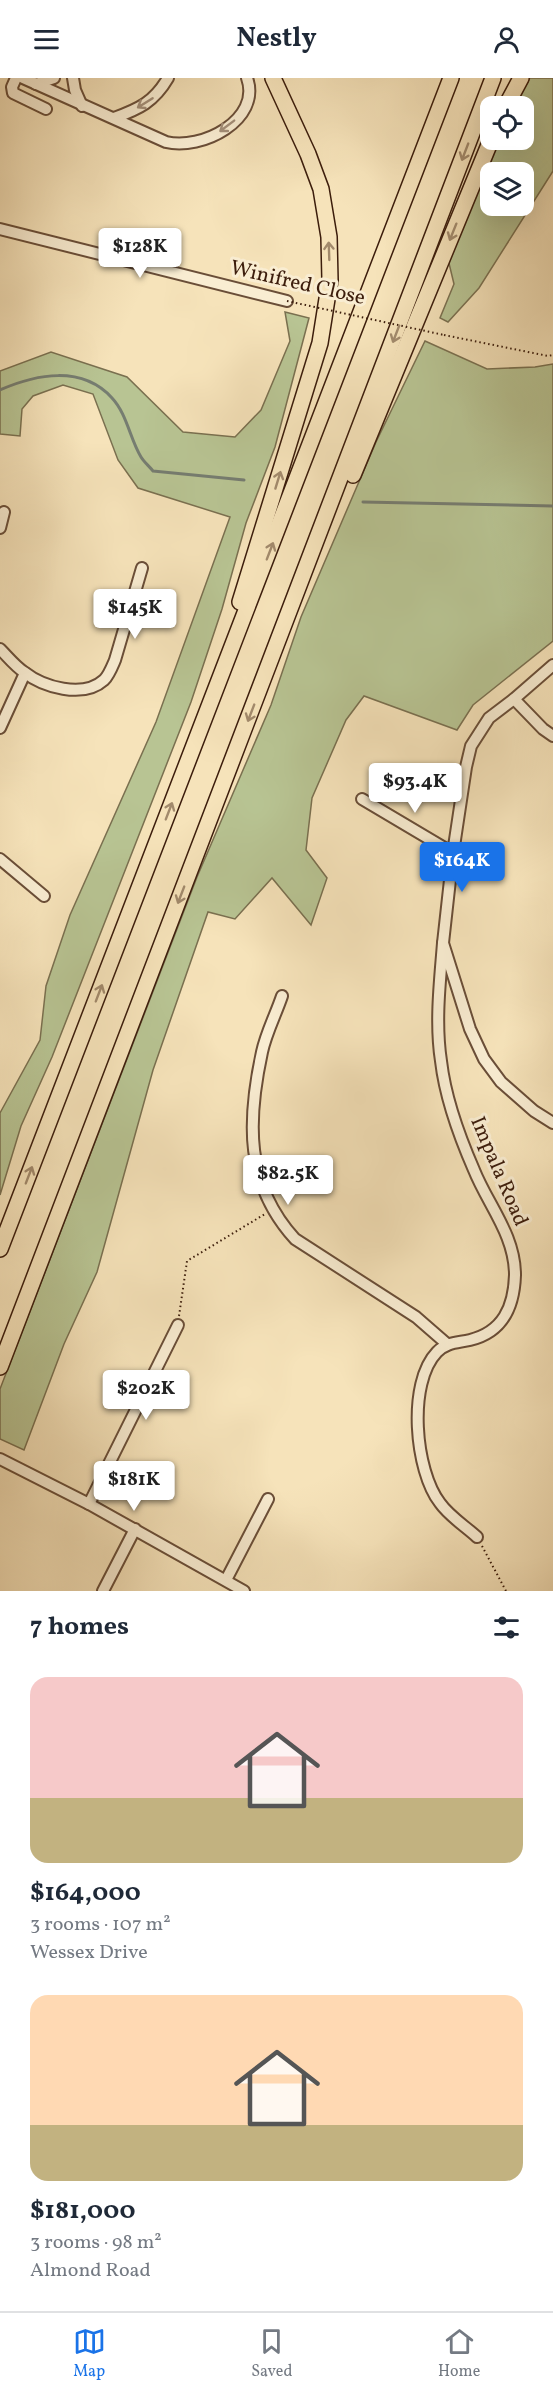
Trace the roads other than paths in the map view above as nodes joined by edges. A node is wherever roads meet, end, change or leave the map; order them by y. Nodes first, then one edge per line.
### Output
1 (16, 78) edge
2 (23, 78) edge
3 (54, 78) edge
4 (73, 78) edge
5 (168, 78) edge
6 (247, 78) edge
7 (273, 78) edge
8 (451, 78) edge
9 (493, 78) edge
10 (521, 78) edge
11 (36, 84) junction
12 (511, 96) edge
13 (82, 106) junction
14 (46, 109) dead end
15 (114, 118) junction
16 (487, 150) edge
17 (0, 229) edge
18 (287, 301) road end
19 (4, 512) dead end
20 (0, 528) edge
21 (142, 568) dead end
22 (0, 649) edge
23 (553, 665) edge
24 (25, 673) junction
25 (261, 687) junction
26 (213, 697) junction
27 (514, 699) junction
28 (0, 728) edge
29 (553, 736) edge
30 (362, 799) dead end
31 (453, 853) junction
32 (0, 859) edge
33 (44, 896) dead end
34 (443, 943) junction
35 (282, 996) dead end
36 (553, 1123) edge
37 (0, 1249) edge
38 (178, 1325) road end
39 (447, 1344) junction
40 (0, 1367) edge
41 (4, 1461) edge
42 (268, 1499) dead end
43 (89, 1504) junction
44 (135, 1529) junction
45 (477, 1537) road end
46 (226, 1580) junction
47 (103, 1591) edge
48 (244, 1591) edge

1 - 14 street
2 - 11 street
3 - 11 street
4 - 13 street
5 -> 15 street
6 -> 15 street
26 -> 7 highway
26 -> 8 highway
9 -> 25 highway
10 - 12 highway
11 - 13 street
13 - 15 street
16 -> 25 highway
17 - 18 street, Winifred Close
19 - 20 street
21 - 24 street
22 - 24 street
23 - 27 street, Impala Road
24 - 28 street
25 -> 40 highway
37 -> 26 highway
27 - 29 street
27 - 31 street, Impala Road
30 - 31 street
31 - 34 street, Impala Road
32 - 33 street
34 - 36 street
34 - 39 street, Impala Road
35 - 39 street
38 - 43 street
39 - 45 street
41 - 43 street
42 - 46 street
43 - 44 street
44 - 46 street
44 - 47 street
46 - 48 street

